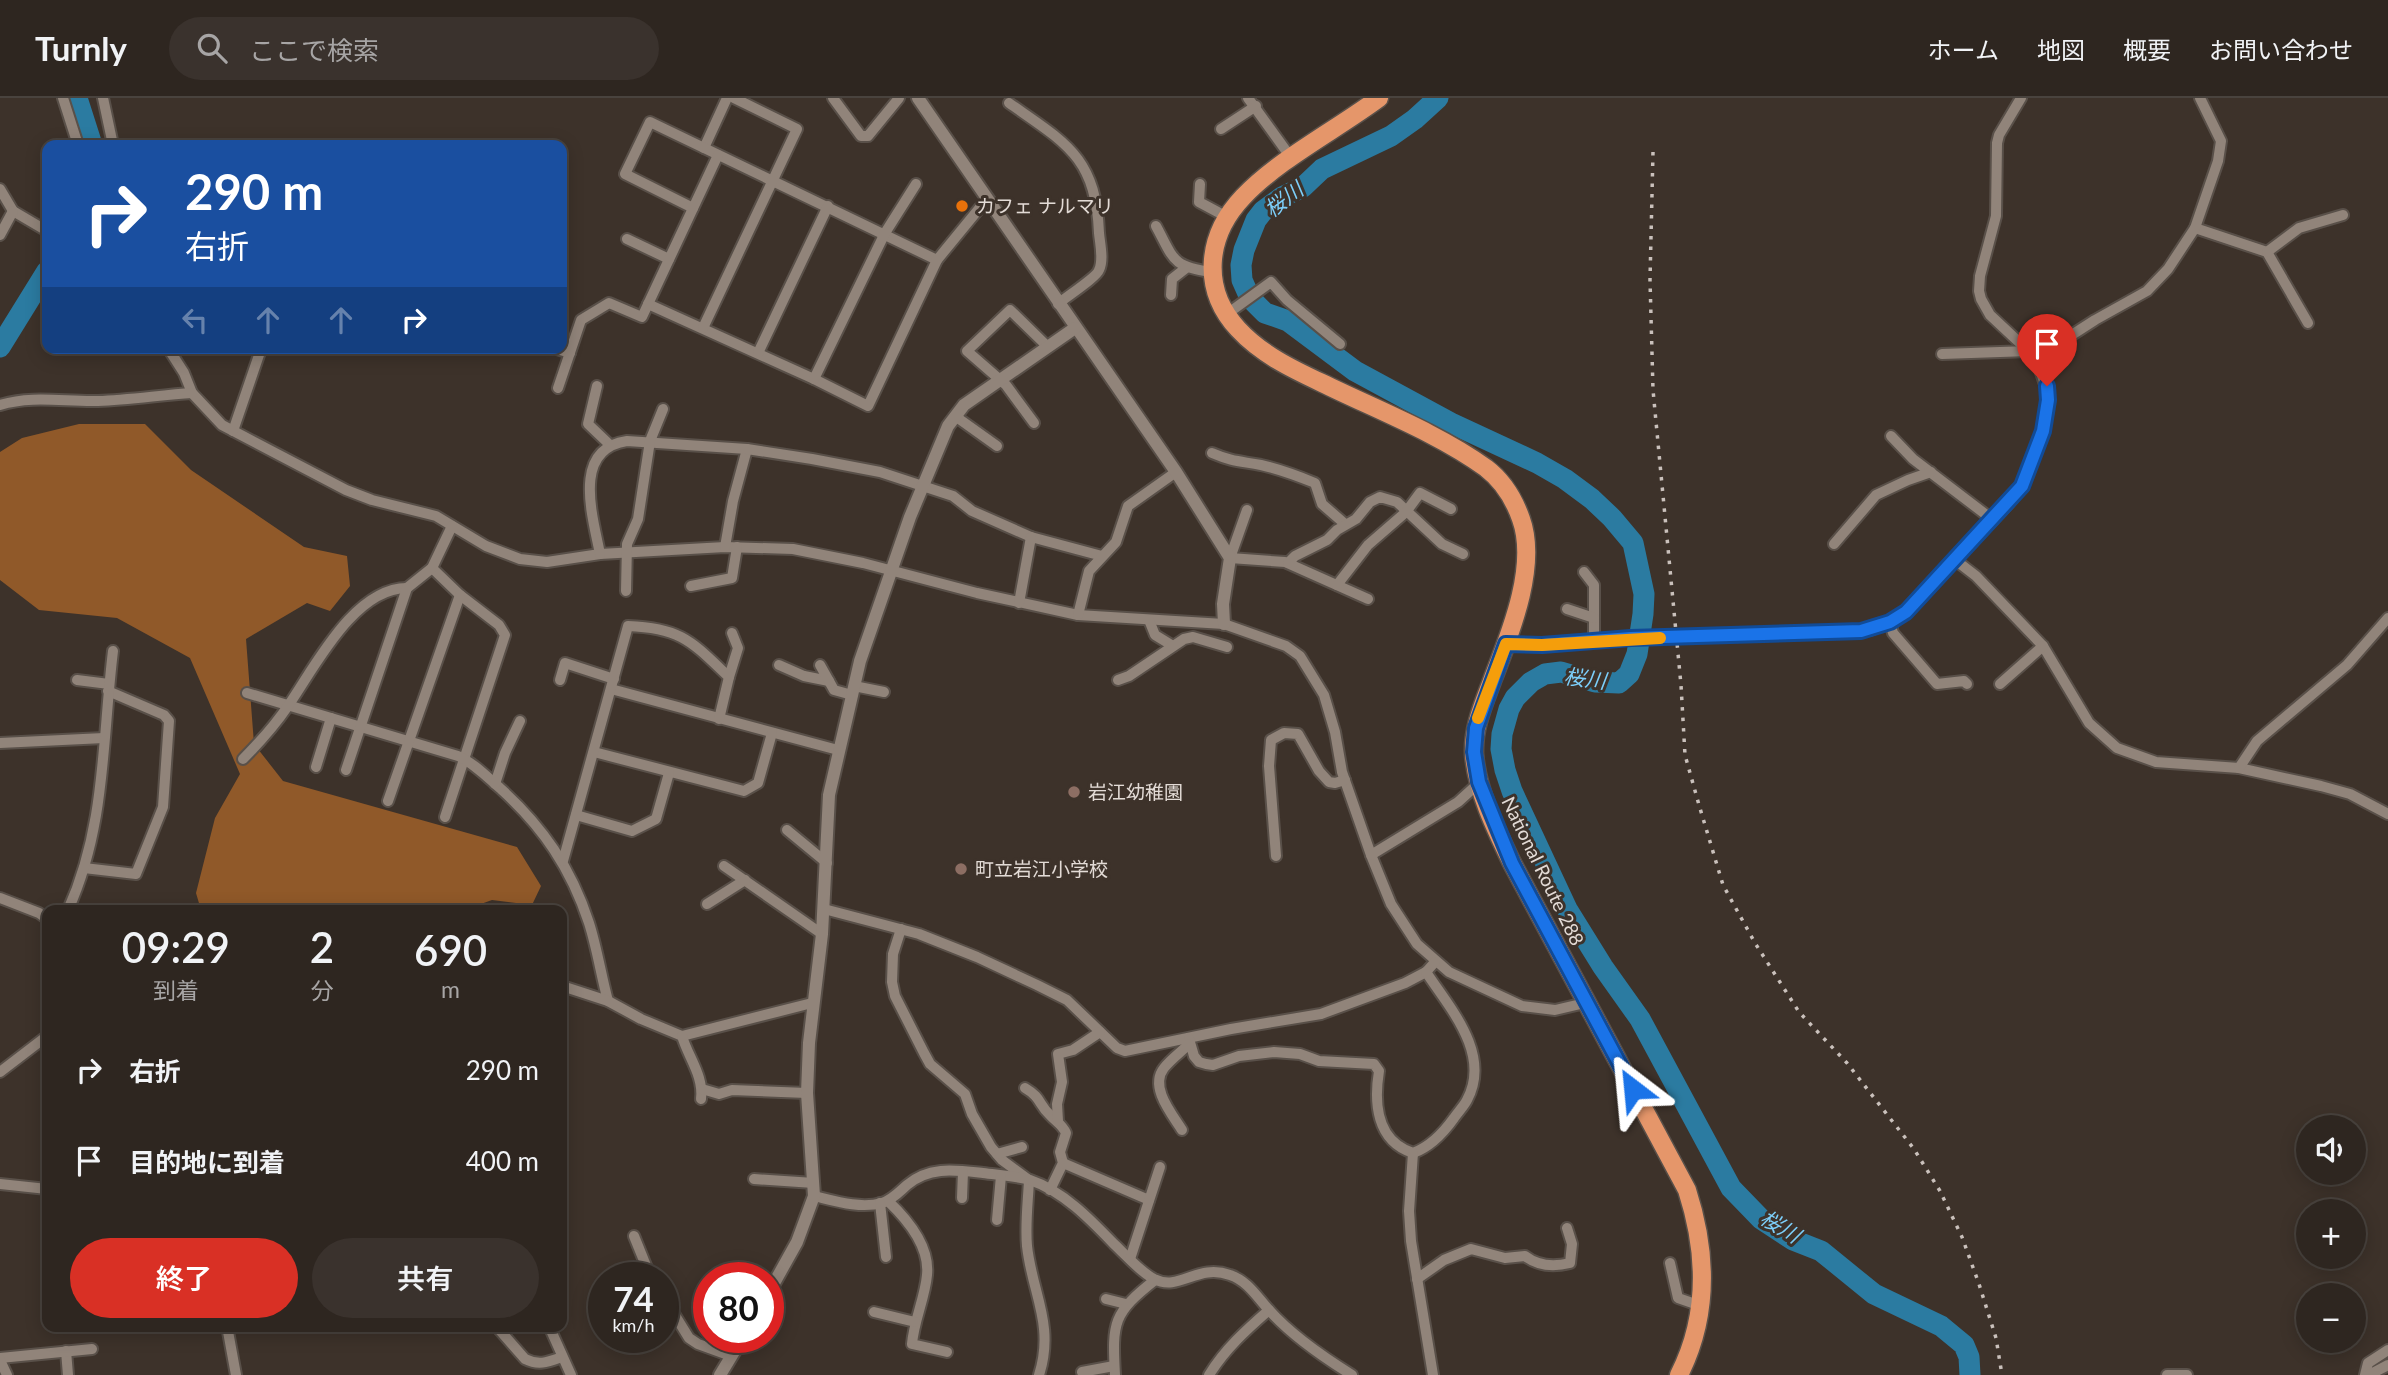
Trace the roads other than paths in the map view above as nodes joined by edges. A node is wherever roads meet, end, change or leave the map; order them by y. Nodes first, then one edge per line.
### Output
1 (63, 98) edge
2 (103, 98) edge
3 (727, 98) edge
4 (734, 98) edge
5 (833, 98) edge
6 (899, 98) edge
7 (918, 98) edge
8 (1379, 98) edge
9 (2021, 98) edge
10 (2200, 98) edge
11 (1252, 102) edge
12 (1009, 103) dead end
13 (1222, 129) dead end
14 (76, 140) edge
15 (112, 140) edge
16 (704, 148) junction
17 (718, 155) junction
18 (1292, 159) junction
19 (773, 180) junction
20 (916, 184) dead end
21 (1200, 184) dead end
22 (0, 189) edge
23 (987, 199) junction
24 (828, 206) junction
25 (693, 208) junction
26 (13, 211) junction
27 (2343, 215) dead end
28 (1227, 217) junction
29 (1156, 226) dead end
30 (42, 228) edge
31 (2195, 228) junction
32 (885, 233) junction
33 (0, 235) edge
34 (627, 239) dead end
35 (2267, 252) junction
36 (669, 259) junction
37 (937, 260) junction
38 (1186, 268) junction
39 (1211, 272) junction
40 (1171, 295) dead end
41 (648, 304) junction
42 (1058, 304) junction
43 (1227, 314) junction
44 (2308, 323) dead end
45 (703, 328) junction
46 (1074, 328) junction
47 (1340, 344) dead end
48 (1047, 346) junction
49 (567, 352) edge
50 (570, 353) junction
51 (758, 353) junction
52 (172, 354) edge
53 (259, 354) edge
54 (1941, 354) dead end
55 (2033, 354) junction
56 (814, 379) junction
57 (998, 380) junction
58 (597, 386) dead end
59 (558, 388) dead end
60 (192, 393) junction
61 (0, 405) edge
62 (663, 409) dead end
63 (954, 416) junction
64 (1034, 423) dead end
65 (233, 431) junction
66 (1891, 436) dead end
67 (650, 441) junction
68 (609, 444) junction
69 (997, 446) dead end
70 (747, 449) junction
71 (1212, 453) dead end
72 (1176, 472) junction
73 (1931, 472) junction
74 (922, 486) junction
75 (1451, 509) dead end
76 (1247, 510) dead end
77 (1406, 512) junction
78 (1993, 520) junction
79 (1345, 524) junction
80 (452, 526) junction
81 (1031, 537) junction
82 (1834, 544) dead end
83 (731, 547) junction
84 (625, 553) junction
85 (600, 554) junction
86 (1463, 554) dead end
87 (1102, 555) junction
88 (1230, 558) junction
89 (1954, 559) junction
90 (1289, 563) junction
91 (432, 568) junction
92 (891, 572) junction
93 (1584, 572) dead end
94 (1337, 585) junction
95 (691, 586) dead end
96 (407, 588) junction
97 (626, 591) dead end
98 (460, 595) junction
99 (1368, 599) dead end
100 (1019, 603) junction
101 (1567, 609) dead end
102 (1078, 615) junction
103 (1594, 618) junction
104 (2388, 618) edge
105 (1149, 620) junction
106 (1890, 622) junction
107 (1224, 624) junction
108 (732, 634) dead end
109 (1594, 640) junction
110 (1506, 644) junction
111 (1173, 646) junction
112 (2043, 646) junction
113 (1227, 647) dead end
114 (113, 651) dead end
115 (779, 665) dead end
116 (820, 665) dead end
117 (729, 677) junction
118 (77, 680) dead end
119 (560, 680) dead end
120 (1118, 680) dead end
121 (829, 681) junction
122 (613, 684) junction
123 (1967, 684) dead end
124 (2000, 684) dead end
125 (109, 688) junction
126 (853, 690) junction
127 (884, 692) dead end
128 (247, 693) dead end
129 (288, 706) junction
130 (331, 718) junction
131 (719, 719) junction
132 (520, 721) dead end
133 (359, 727) junction
134 (772, 733) junction
135 (104, 738) junction
136 (409, 741) junction
137 (0, 743) edge
138 (838, 750) junction
139 (594, 752) junction
140 (243, 759) dead end
141 (465, 759) junction
142 (316, 767) dead end
143 (2239, 768) junction
144 (346, 770) dead end
145 (669, 773) junction
146 (1345, 780) junction
147 (1479, 782) junction
148 (495, 784) junction
149 (388, 801) dead end
150 (2388, 814) edge
151 (576, 816) junction
152 (445, 817) dead end
153 (787, 830) dead end
154 (1371, 855) junction
155 (1276, 856) dead end
156 (563, 862) junction
157 (827, 863) junction
158 (724, 866) dead end
159 (84, 868) junction
160 (745, 880) junction
161 (0, 898) edge
162 (706, 904) dead end
163 (70, 905) edge
164 (824, 909) junction
165 (42, 915) edge
166 (901, 929) junction
167 (822, 934) junction
168 (1435, 962) junction
169 (1426, 972) junction
170 (567, 988) edge
171 (608, 1001) junction
172 (812, 1003) junction
173 (1585, 1003) junction
174 (1100, 1032) junction
175 (682, 1036) junction
176 (42, 1039) edge
177 (1189, 1042) junction
178 (0, 1072) edge
179 (1025, 1088) dead end
180 (807, 1093) junction
181 (1058, 1121) junction
182 (1181, 1130) dead end
183 (1022, 1147) dead end
184 (1413, 1153) junction
185 (997, 1154) junction
186 (1063, 1163) junction
187 (1160, 1167) dead end
188 (963, 1172) junction
189 (1001, 1176) junction
190 (754, 1180) dead end
191 (1029, 1180) junction
192 (0, 1184) edge
193 (42, 1188) edge
194 (814, 1189) junction
195 (1050, 1190) junction
196 (962, 1198) dead end
197 (1149, 1200) junction
198 (884, 1202) junction
199 (997, 1220) dead end
200 (1567, 1228) dead end
201 (634, 1236) dead end
202 (886, 1257) dead end
203 (1130, 1259) junction
204 (645, 1262) edge
205 (1670, 1263) dead end
206 (784, 1265) edge
207 (1417, 1279) junction
208 (1155, 1280) junction
209 (1106, 1299) dead end
210 (1126, 1304) junction
211 (1701, 1306) junction
212 (1269, 1310) junction
213 (874, 1312) dead end
214 (679, 1322) edge
215 (915, 1322) junction
216 (228, 1332) edge
217 (501, 1332) edge
218 (552, 1332) edge
219 (92, 1349) dead end
220 (2388, 1350) edge
221 (66, 1351) junction
222 (947, 1352) dead end
223 (733, 1353) edge
224 (731, 1356) junction
225 (562, 1357) junction
226 (0, 1359) edge
227 (2388, 1366) edge
228 (1115, 1371) edge
229 (1082, 1372) dead end
230 (7, 1375) edge
231 (68, 1375) edge
232 (236, 1375) edge
233 (570, 1375) edge
234 (720, 1375) edge
235 (1039, 1375) edge
236 (1209, 1375) edge
237 (1352, 1375) edge
238 (1433, 1375) edge
239 (1679, 1375) edge
240 (2167, 1375) edge
241 (2187, 1375) edge
242 (2367, 1375) edge

1 - 14 street
2 - 15 street
3 - 16 street
4 - 19 street
5 - 6 street
7 - 23 street
8 - 18 highway, National Route 288
9 - 55 street
10 - 31 street
11 - 13 street
11 - 18 street
12 - 42 street
16 - 17 street
16 - 25 street
17 - 19 street
17 - 25 street
18 - 28 highway, National Route 288
19 - 24 street
19 - 45 street
20 - 32 street
21 - 28 street
22 - 26 street
23 - 37 street
23 - 42 street
24 - 32 street
24 - 51 street
25 - 36 street
26 - 30 street
26 - 33 street
27 - 35 street
28 - 39 highway, National Route 288
29 - 38 street
31 - 35 street
31 - 55 street
32 - 37 street
32 - 56 street
34 - 36 street
35 - 44 street
36 - 41 street
37 - 56 street
38 - 39 street
38 - 40 street
39 - 43 highway, National Route 288
41 - 45 street
41 - 50 street
42 - 46 street
43 - 47 street
43 - 110 highway, National Route 288
45 - 51 street
46 - 48 street
46 - 72 street
48 - 57 street
48 - 57 street
49 - 50 street
50 - 59 street
51 - 56 street
52 - 60 street
53 - 65 street
54 - 55 street
55 - 78 street
57 - 63 street
57 - 64 street
58 - 68 street
60 - 61 street
60 - 65 street
62 - 67 street
63 - 69 street
63 - 74 street
65 - 80 street
66 - 73 street
67 - 68 street
67 - 70 street
67 - 84 street
68 - 85 street
70 - 74 street
70 - 83 street
71 - 79 street
72 - 87 street
72 - 88 street
73 - 78 street
73 - 82 street
74 - 81 street
74 - 92 street
75 - 77 street
76 - 88 street
77 - 79 street
77 - 86 street
77 - 94 street
78 - 89 street
79 - 90 street
80 - 85 street
80 - 91 street
81 - 87 street
81 - 100 street
83 - 84 street
83 - 92 street
83 - 95 street
84 - 85 street
84 - 97 street
87 - 102 street
88 - 90 street
88 - 107 street
89 - 106 street
89 - 112 street
90 - 94 street
91 - 96 street
91 - 98 street
92 - 100 street
92 - 126 street
93 - 103 street
94 - 99 street
96 - 129 street
96 - 133 street
98 - 136 street
98 - 141 street
100 - 102 street
101 - 103 street
102 - 105 street
103 - 109 street
104 - 143 street
105 - 107 street
105 - 111 street
106 - 109 street
106 - 123 street
107 - 146 street
108 - 117 street
109 - 110 street
110 - 147 highway, National Route 288
111 - 113 street
111 - 120 street
112 - 124 street
112 - 143 street
114 - 125 street
115 - 121 street
116 - 121 street
117 - 122 street
117 - 131 street
118 - 125 street
119 - 122 street
121 - 126 street
122 - 131 street
122 - 139 street
125 - 135 street
125 - 159 street
126 - 127 street
126 - 138 street
128 - 129 street
129 - 130 street
129 - 140 street
130 - 133 street
130 - 142 street
131 - 134 street
132 - 148 street
133 - 136 street
133 - 144 street
134 - 138 street
134 - 145 street
135 - 137 street
135 - 159 street
136 - 141 street
136 - 149 street
138 - 157 street
139 - 145 street
139 - 151 street
141 - 148 street
141 - 152 street
143 - 150 street
145 - 151 street
146 - 154 street
146 - 155 street
147 - 154 street
147 - 173 highway, National Route 288
148 - 156 street
151 - 156 street
153 - 157 street
154 - 168 street
156 - 171 street
157 - 164 street
158 - 160 street
159 - 163 street
160 - 162 street
160 - 167 street
161 - 165 street
164 - 166 street
164 - 167 street
166 - 174 street
166 - 185 street
167 - 172 street
168 - 169 street
168 - 173 street
169 - 177 street
169 - 184 street
170 - 171 street
171 - 175 street
172 - 175 street
172 - 180 street
173 - 211 highway, National Route 288
174 - 177 street
174 - 181 street
175 - 180 street
176 - 178 street
177 - 182 street
177 - 184 street
179 - 181 street
180 - 194 street
181 - 186 street
183 - 185 street
184 - 207 street
185 - 191 street
186 - 195 street
186 - 197 street
187 - 197 street
188 - 189 street
188 - 196 street
188 - 198 street
189 - 191 street
189 - 199 street
190 - 194 street
191 - 195 street
191 - 235 street
192 - 193 street
194 - 198 street
194 - 206 street
195 - 203 street
197 - 203 street
198 - 202 street
198 - 215 street
200 - 207 street
201 - 204 street
203 - 208 street
205 - 211 street
207 - 238 street
208 - 210 street
208 - 212 street
209 - 210 street
210 - 228 street
211 - 239 highway, National Route 288
212 - 236 street
212 - 237 street
213 - 215 street
214 - 224 street
215 - 222 street
216 - 232 street
217 - 225 street
218 - 225 street
219 - 221 street
220 - 242 street
221 - 226 street
221 - 231 street
223 - 224 street
224 - 234 street
225 - 233 street
226 - 230 street
227 - 242 street
228 - 229 street
240 - 241 street

